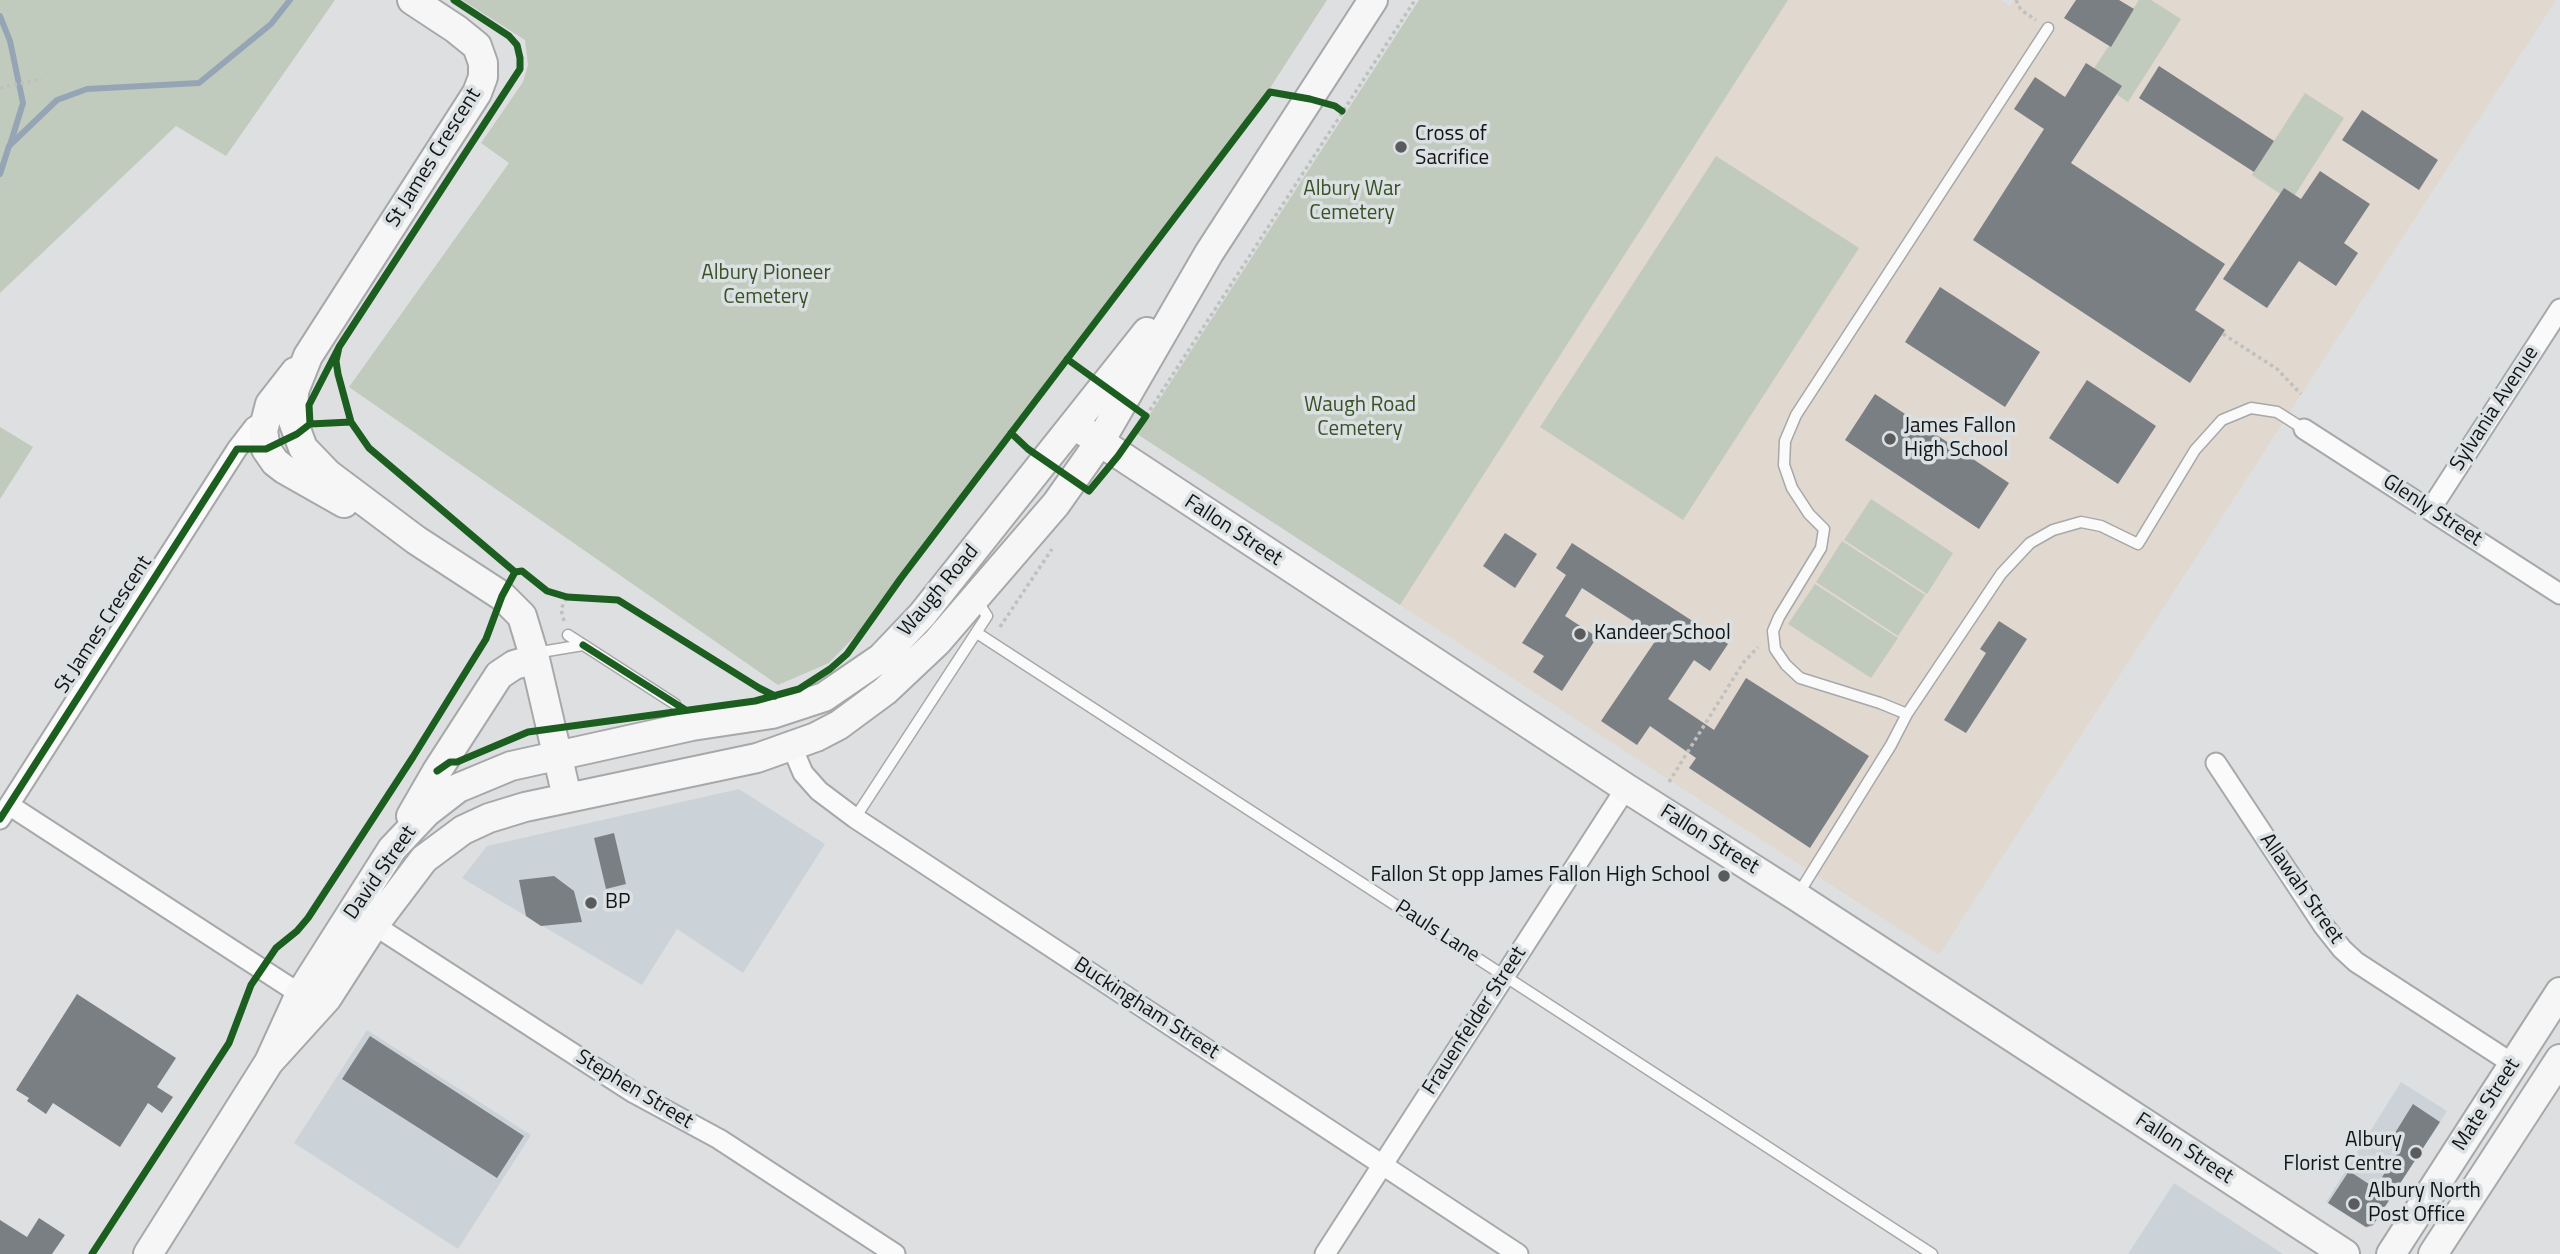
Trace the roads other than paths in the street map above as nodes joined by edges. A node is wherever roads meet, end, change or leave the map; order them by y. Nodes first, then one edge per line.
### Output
1 (412, 0) edge
2 (1373, 0) edge
3 (2048, 28) road end
4 (1209, 253) junction
5 (2560, 309) edge
6 (308, 356) junction
7 (264, 421) junction
8 (293, 421) junction
9 (1074, 424) junction
10 (2304, 429) joint
11 (1099, 443) junction
12 (2430, 510) junction
13 (416, 540) junction
14 (2560, 594) edge
15 (975, 599) junction
16 (977, 634) junction
17 (568, 635) road end
18 (583, 645) junction
19 (534, 656) junction
20 (675, 704) dead end
21 (1907, 714) junction
22 (792, 747) junction
23 (557, 755) junction
24 (2216, 763) dead end
25 (1626, 788) junction
26 (567, 797) junction
27 (4, 812) edge
28 (855, 818) junction
29 (393, 849) junction
30 (1796, 896) junction
31 (374, 925) junction
32 (1504, 976) junction
33 (2560, 992) edge
34 (300, 994) junction
35 (2560, 1059) edge
36 (269, 1062) junction
37 (2513, 1064) junction
38 (1382, 1165) junction
39 (155, 1252) edge
40 (895, 1254) edge
41 (1325, 1254) edge
42 (1518, 1254) edge
43 (1932, 1254) edge
44 (2345, 1254) edge
45 (2391, 1254) edge
46 (2433, 1254) edge

1 - 6 main road, St James Crescent
2 - 4 main road, Waugh Road
3 - 21 lane
4 - 9 main road, Waugh Road
4 - 11 main road, Waugh Road
5 - 12 street, Sylvania Avenue
6 - 7 main road, St James Crescent
6 - 8 main road, St James Crescent
7 - 8 street
7 - 13 main road
7 - 27 street, St James Crescent
8 - 13 main road
9 - 11 main road, Fallon Street
9 - 23 main road, Waugh Road
10 - 12 street, Glenly Street
10 - 21 lane
11 - 15 main road, Waugh Road
11 - 25 main road, Fallon Street
12 - 14 street, Glenly Street
13 - 19 main road
15 - 16 lane, Waugh Road
15 - 22 main road, Waugh Road
16 - 28 lane
16 - 32 lane, Pauls Lane
17 - 18 lane
18 - 19 lane
18 - 20 lane
19 - 23 main road
19 - 29 main road
21 - 30 lane
22 - 26 main road, Waugh Road
22 - 28 street, Buckingham Street
23 - 26 main road
23 - 29 main road, David Street
24 - 37 street, Allawah Street
25 - 30 main road, Fallon Street
25 - 32 street, Frauenfelder Street
26 - 31 main road, David Street
27 - 34 street, St James Crescent
28 - 38 street, Buckingham Street
29 - 34 main road, David Street
30 - 44 main road, Fallon Street
31 - 36 main road, David Street
31 - 40 street, Stephen Street
32 - 38 street, Frauenfelder Street
32 - 43 lane, Pauls Lane
33 - 37 main road, Mate Street
34 - 36 main road, David Street
35 - 46 main road, Mate Street
36 - 39 main road, David Street
37 - 45 main road, Mate Street
38 - 41 street, Frauenfelder Street
38 - 42 street, Buckingham Street

